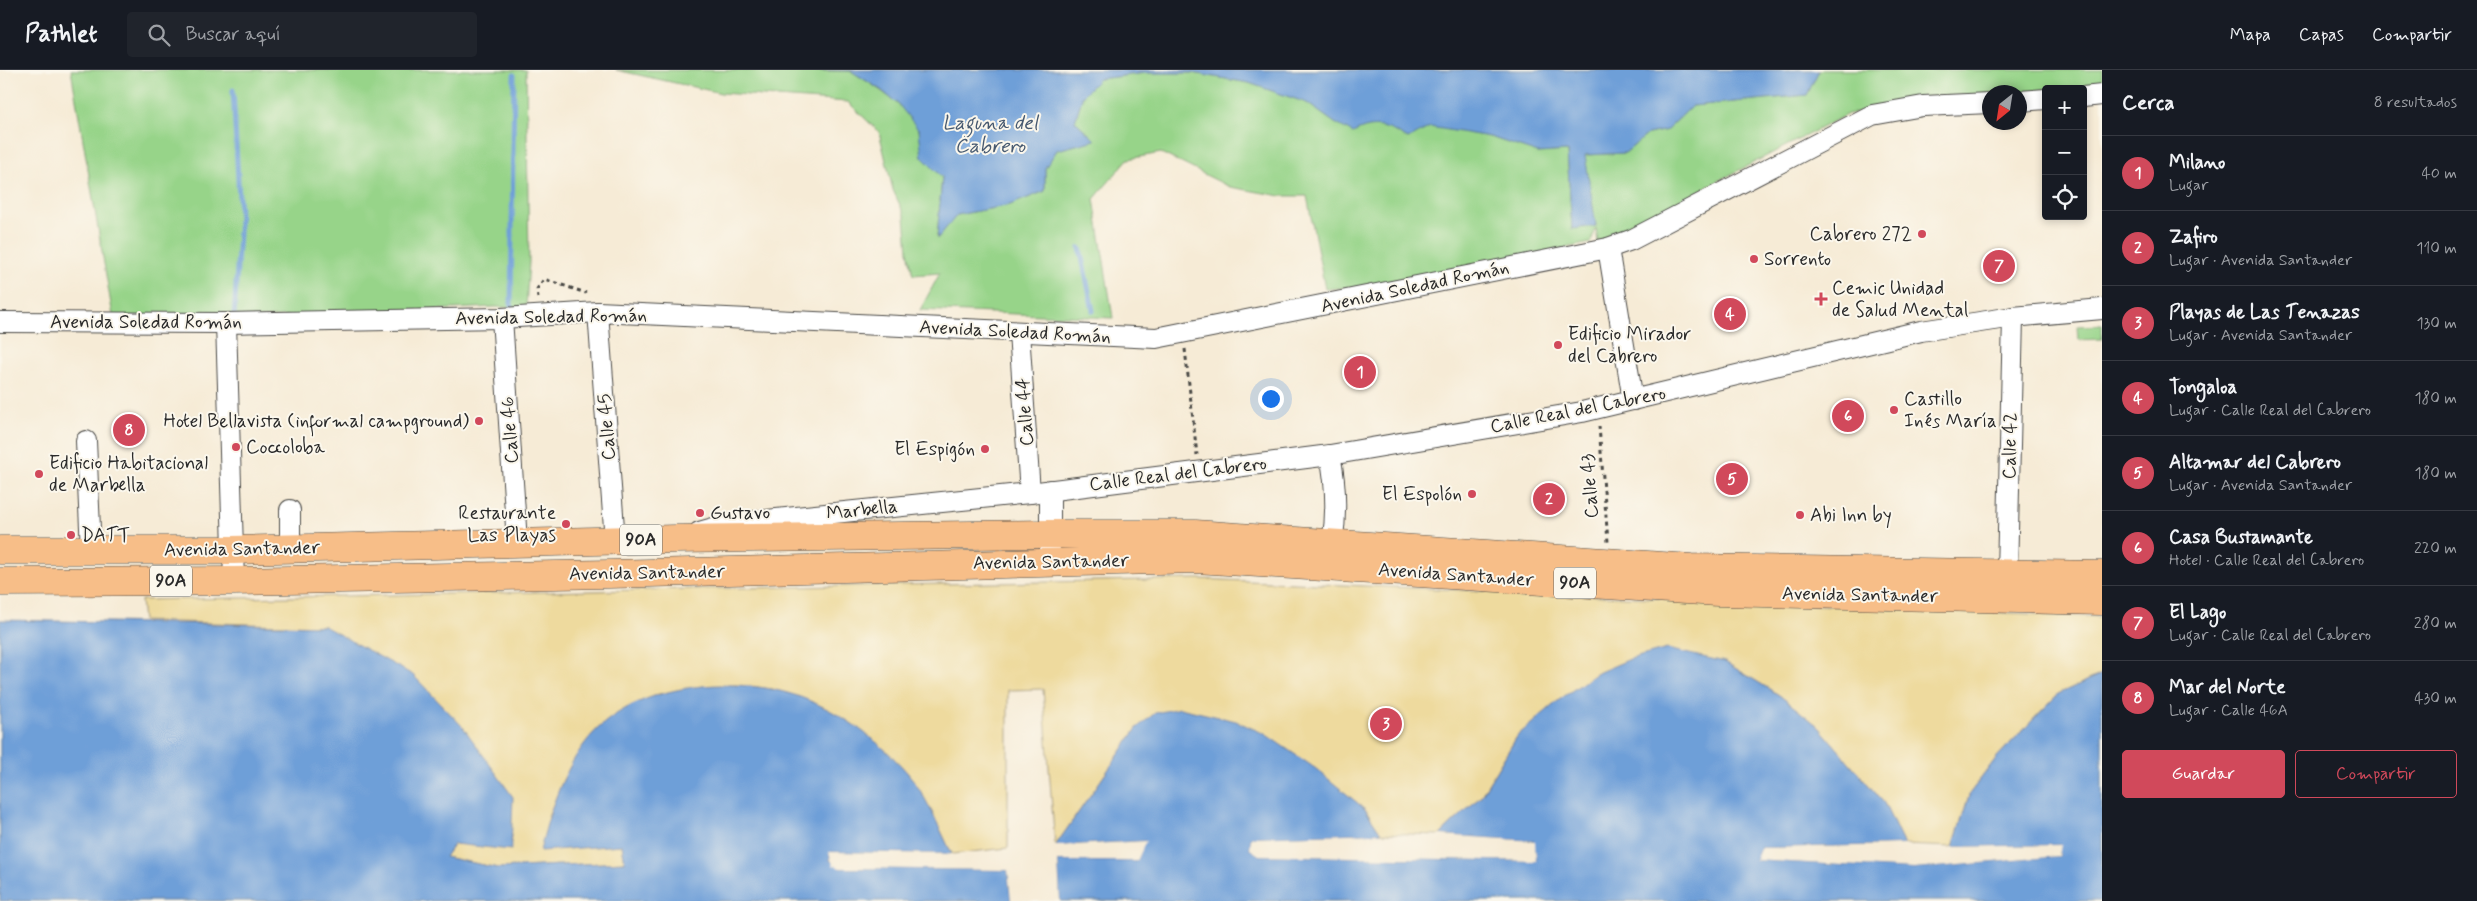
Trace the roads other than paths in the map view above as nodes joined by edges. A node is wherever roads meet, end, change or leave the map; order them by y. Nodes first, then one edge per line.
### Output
1 (2102, 95) edge
2 (2087, 96) edge
3 (2042, 99) edge
4 (2027, 100) edge
5 (1982, 103) edge
6 (1608, 248) junction
7 (2102, 309) edge
8 (598, 312) junction
9 (2012, 317) junction
10 (502, 318) junction
11 (0, 322) edge
12 (226, 323) junction
13 (1019, 332) junction
14 (1633, 400) junction
15 (86, 441) dead end
16 (1330, 455) junction
17 (1040, 492) junction
18 (290, 510) dead end
19 (1050, 534) junction
20 (676, 539) junction
21 (615, 541) junction
22 (517, 542) junction
23 (1332, 543) junction
24 (290, 548) junction
25 (0, 550) edge
26 (91, 550) junction
27 (233, 550) junction
28 (1049, 562) junction
29 (2007, 574) junction
30 (2102, 575) edge
31 (234, 581) junction
32 (0, 582) edge
33 (2102, 601) edge

1 - 2 street
3 - 4 street
5 - 6 street, Avenida Soledad Román
6 - 13 street, Avenida Soledad Román
6 - 14 street
7 - 9 street, Calle Real del Cabrero
8 - 10 street, Avenida Soledad Román
8 - 13 street, Avenida Soledad Román
8 - 21 street, Calle 45
9 - 14 street, Calle Real del Cabrero
9 - 29 street, Calle 42
10 - 12 street, Avenida Soledad Román
10 - 22 street, Calle 46
11 - 12 street, Avenida Soledad Román
12 - 27 street
13 - 17 street, Calle 44
14 - 16 street, Calle Real del Cabrero
15 - 26 street
16 - 17 street, Calle Real del Cabrero
16 - 23 street
17 - 19 street, Calle 44
17 - 20 street, Marbella
18 - 24 street
19 - 20 highway, Avenida Santander / 90A
19 - 23 highway, Avenida Santander / 90A
19 - 28 street, Calle 44
20 - 21 highway, Avenida Santander / 90A
21 - 22 highway, Avenida Santander / 90A
22 - 24 highway, Avenida Santander / 90A
23 - 29 highway, Avenida Santander / 90A
24 - 27 highway, Avenida Santander / 90A
25 - 26 highway, Avenida Santander / 90A
26 - 27 highway, Avenida Santander / 90A
27 - 31 street
28 - 31 highway, Avenida Santander / 90A
28 - 33 highway, Avenida Santander / 90A
29 - 30 highway, Avenida Santander / 90A
31 - 32 highway, Avenida Santander / 90A

